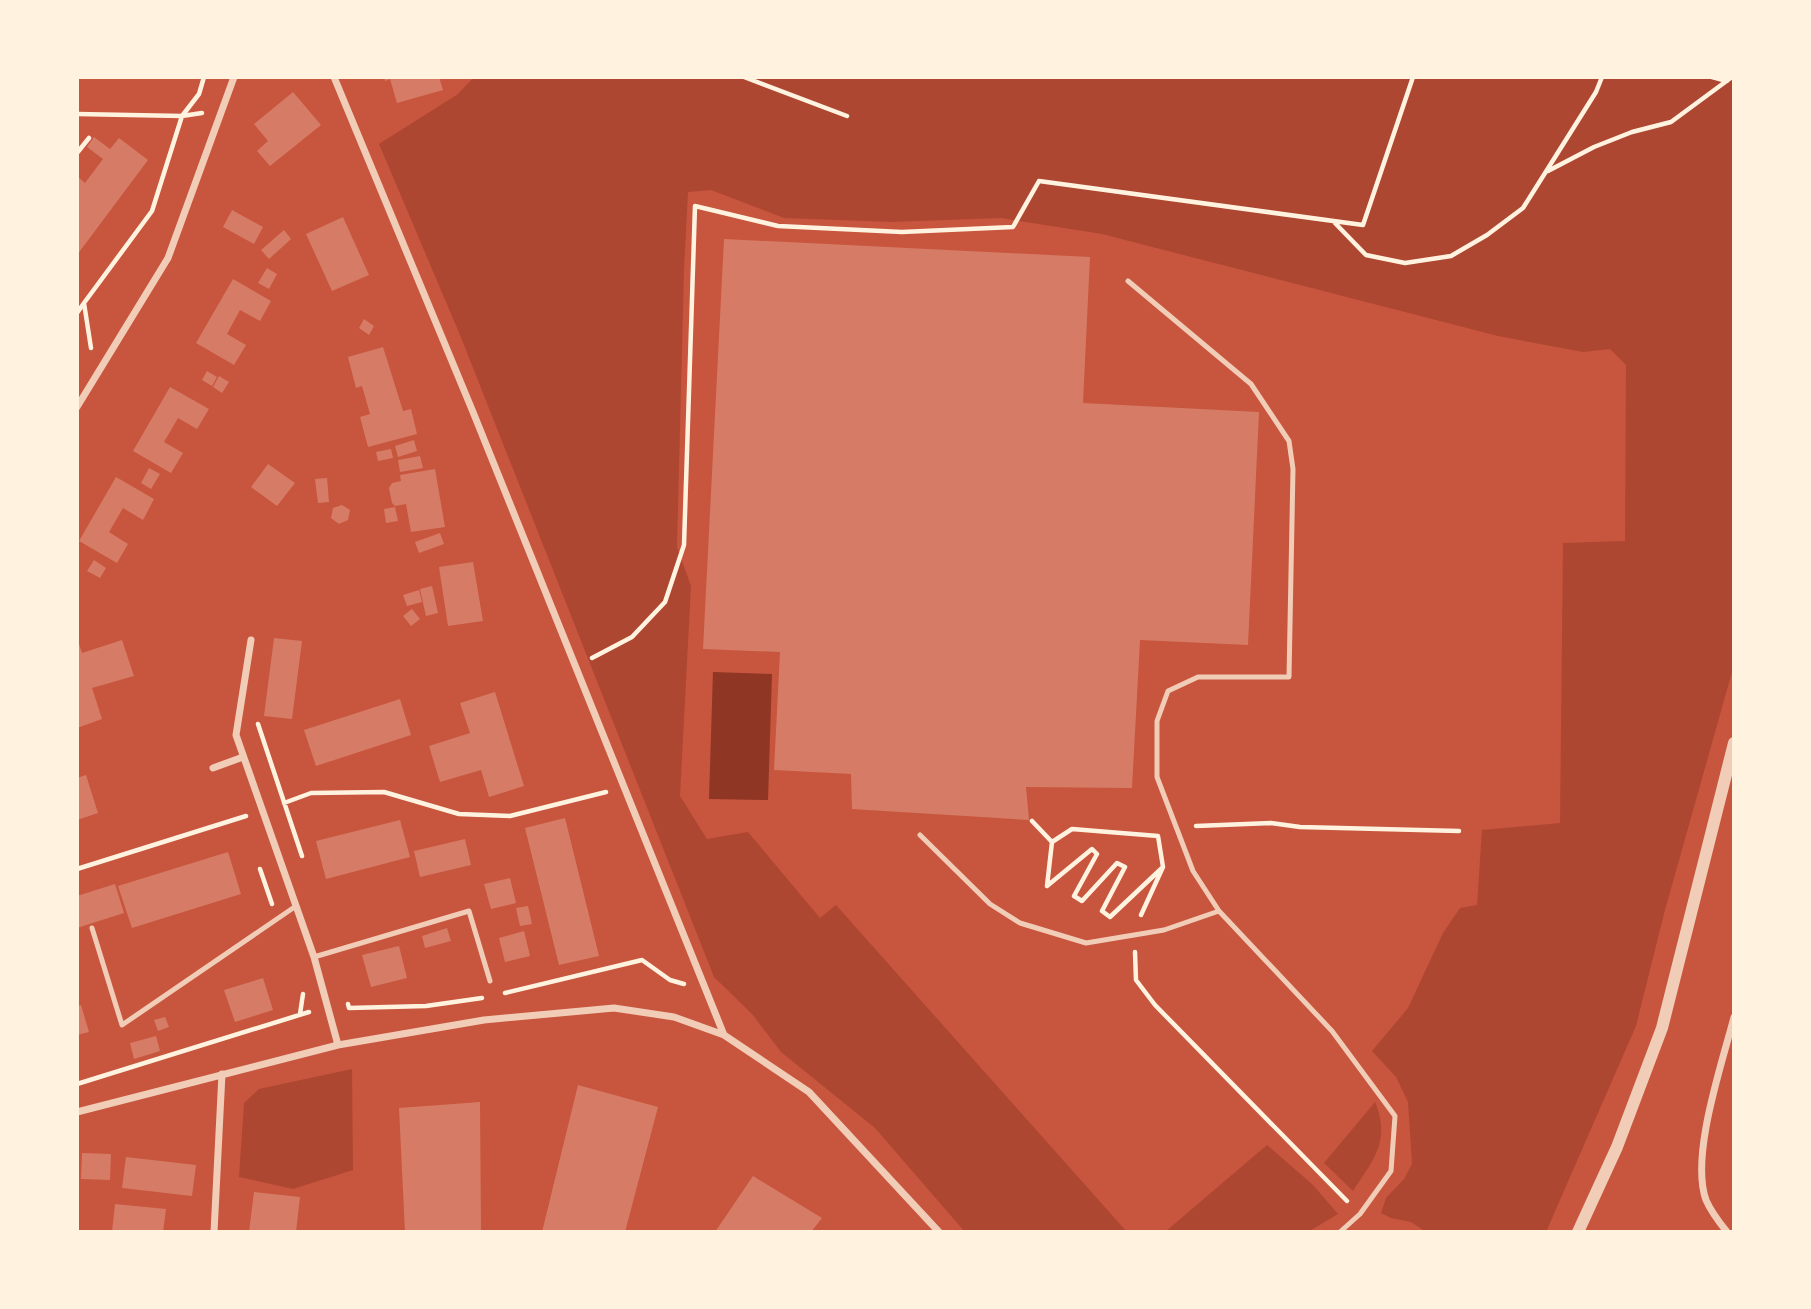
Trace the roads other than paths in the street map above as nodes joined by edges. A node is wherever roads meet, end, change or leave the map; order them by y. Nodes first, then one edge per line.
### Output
1 (234, 77) edge
2 (334, 77) edge
3 (1128, 281) dead end
4 (77, 407) edge
5 (251, 640) dead end
6 (1734, 743) edge
7 (243, 757) junction
8 (213, 768) dead end
9 (919, 835) dead end
10 (296, 906) junction
11 (1219, 911) junction
12 (92, 928) dead end
13 (314, 957) junction
14 (490, 981) dead end
15 (1734, 1017) edge
16 (724, 1034) junction
17 (338, 1045) junction
18 (222, 1074) junction
19 (77, 1112) edge
20 (214, 1232) edge
21 (939, 1232) edge
22 (1340, 1232) edge
23 (1578, 1232) edge
24 (1727, 1232) edge

1 - 4 street
2 - 16 street
3 - 11 lane
5 - 7 street
6 - 23 street
7 - 8 street
7 - 10 street
9 - 11 lane
10 - 12 lane
10 - 13 street
11 - 22 lane
13 - 14 lane
13 - 17 street
15 - 24 street
16 - 17 street
16 - 21 street
17 - 18 street
18 - 19 street
18 - 20 street

